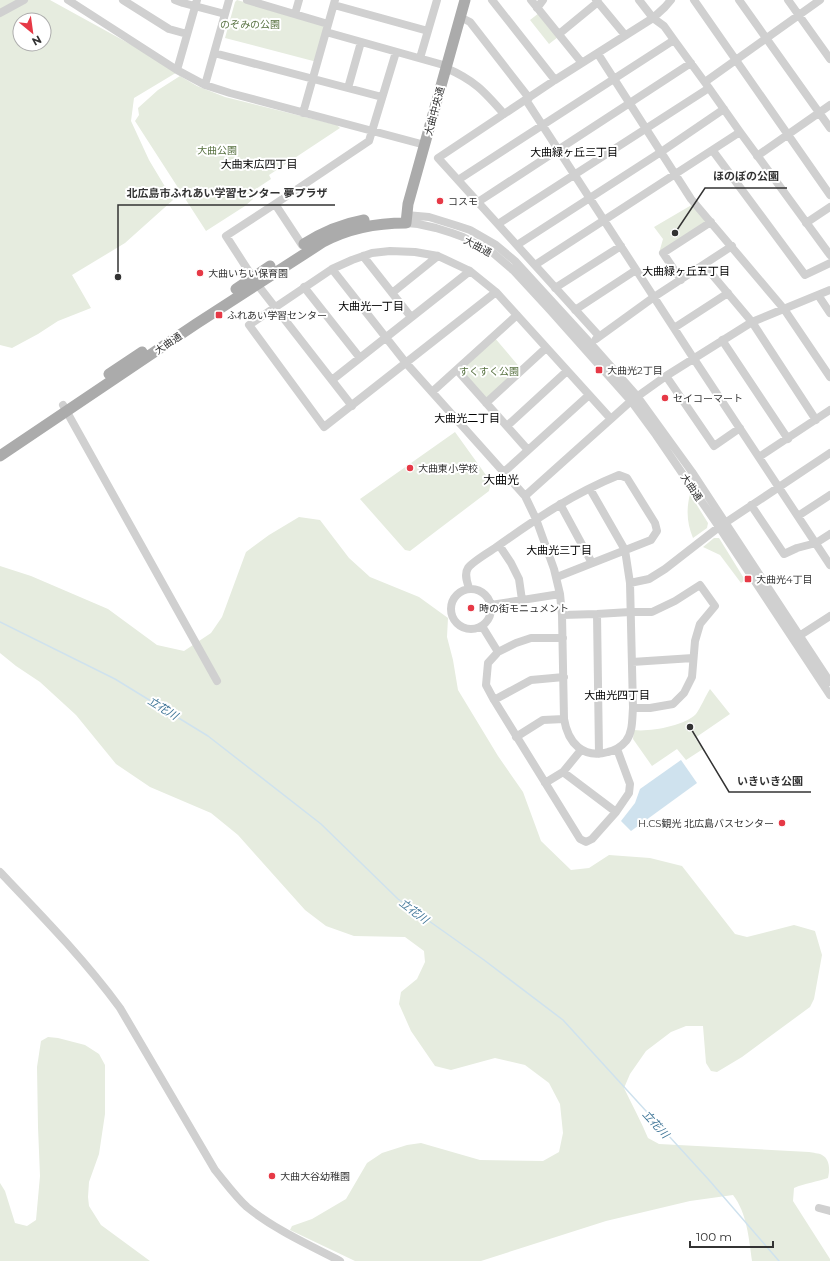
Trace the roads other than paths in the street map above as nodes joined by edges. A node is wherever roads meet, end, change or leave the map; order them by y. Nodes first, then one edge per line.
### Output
1 (24, 0) edge
2 (68, 0) edge
3 (123, 0) edge
4 (175, 0) edge
5 (229, 0) edge
6 (247, 0) edge
7 (299, 0) edge
8 (437, 0) edge
9 (465, 0) edge
10 (492, 0) edge
11 (531, 0) edge
12 (543, 0) edge
13 (639, 0) edge
14 (671, 0) edge
15 (694, 0) edge
16 (739, 0) edge
17 (788, 0) edge
18 (820, 0) edge
19 (597, 1) edge
20 (264, 2) edge
21 (335, 2) edge
22 (196, 3) edge
23 (537, 8) junction
24 (0, 13) edge
25 (225, 14) junction
26 (295, 14) junction
27 (799, 15) junction
28 (460, 17) junction
29 (653, 18) junction
30 (327, 28) junction
31 (428, 31) junction
32 (188, 34) junction
33 (559, 34) junction
34 (625, 35) junction
35 (766, 38) junction
36 (674, 40) junction
37 (361, 42) junction
38 (396, 52) junction
39 (214, 53) junction
40 (598, 54) junction
41 (420, 58) junction
42 (830, 59) edge
43 (736, 60) junction
44 (582, 63) junction
45 (691, 64) junction
46 (446, 67) junction
47 (177, 70) junction
48 (313, 79) junction
49 (614, 79) junction
50 (556, 80) junction
51 (707, 85) junction
52 (205, 86) junction
53 (348, 88) junction
54 (382, 97) junction
55 (528, 99) junction
56 (629, 104) junction
57 (830, 105) edge
58 (724, 109) junction
59 (303, 113) junction
60 (819, 113) junction
61 (504, 114) junction
62 (543, 125) junction
63 (830, 128) edge
64 (646, 129) junction
65 (373, 132) junction
66 (740, 132) junction
67 (788, 135) junction
68 (425, 145) junction
69 (559, 150) junction
70 (713, 151) junction
71 (661, 152) junction
72 (757, 156) junction
73 (575, 175) junction
74 (675, 175) junction
75 (458, 180) junction
76 (830, 195) edge
77 (589, 198) junction
78 (478, 202) junction
79 (275, 204) junction
80 (830, 207) edge
81 (406, 219) junction
82 (604, 220) junction
83 (711, 222) junction
84 (806, 223) junction
85 (498, 224) junction
86 (302, 245) junction
87 (517, 245) junction
88 (621, 246) junction
89 (732, 246) junction
90 (830, 255) edge
91 (363, 256) junction
92 (438, 256) junction
93 (830, 264) edge
94 (536, 265) junction
95 (704, 265) junction
96 (332, 268) junction
97 (636, 270) junction
98 (470, 271) junction
99 (681, 280) junction
100 (254, 281) junction
101 (304, 287) junction
102 (556, 288) junction
103 (830, 290) edge
104 (496, 292) junction
105 (392, 293) junction
106 (728, 293) junction
107 (818, 295) junction
108 (654, 297) junction
109 (274, 307) junction
110 (784, 309) junction
111 (575, 310) junction
112 (830, 313) edge
113 (517, 315) junction
114 (411, 317) junction
115 (752, 322) junction
116 (674, 328) junction
117 (599, 336) junction
118 (386, 337) junction
119 (722, 340) junction
120 (591, 344) junction
121 (546, 348) junction
122 (360, 358) junction
123 (694, 359) junction
124 (406, 363) junction
125 (456, 370) junction
126 (567, 371) junction
127 (666, 376) junction
128 (830, 377) edge
129 (332, 380) junction
130 (432, 392) junction
131 (589, 395) junction
132 (634, 399) junction
133 (486, 403) junction
134 (352, 406) junction
135 (65, 409) junction
136 (830, 410) edge
137 (611, 419) junction
138 (816, 420) junction
139 (507, 426) junction
140 (740, 428) junction
141 (788, 438) junction
142 (0, 447) edge
143 (528, 450) junction
144 (830, 453) edge
145 (0, 456) edge
146 (759, 457) junction
147 (504, 472) junction
148 (779, 487) junction
149 (590, 489) junction
150 (830, 495) edge
151 (525, 496) junction
152 (560, 504) junction
153 (750, 505) junction
154 (798, 516) junction
155 (536, 519) junction
156 (722, 524) junction
157 (830, 534) edge
158 (816, 543) junction
159 (499, 545) junction
160 (625, 550) junction
161 (592, 563) junction
162 (830, 565) edge
163 (557, 577) junction
164 (630, 583) junction
165 (469, 588) junction
166 (560, 594) junction
167 (522, 600) junction
168 (491, 604) junction
169 (630, 612) junction
170 (596, 614) junction
171 (562, 615) junction
172 (830, 616) edge
173 (482, 626) junction
174 (563, 638) junction
175 (797, 638) junction
176 (498, 652) junction
177 (692, 658) junction
178 (632, 662) junction
179 (564, 677) junction
180 (217, 681) dead end
181 (830, 682) edge
182 (830, 694) edge
183 (494, 700) junction
184 (633, 708) junction
185 (564, 719) junction
186 (516, 737) junction
187 (617, 749) junction
188 (581, 750) junction
189 (600, 754) junction
190 (563, 772) junction
191 (545, 783) junction
192 (616, 812) junction
193 (0, 872) edge
194 (819, 1208) dead end
195 (830, 1211) edge
196 (340, 1261) edge

1 - 24 street
2 - 47 street
3 - 32 street
4 - 22 street
5 - 25 street
6 - 20 street
7 - 26 street
8 - 31 street
9 - 28 main road, 大曲中央通
10 - 50 street
11 - 23 street
12 - 23 street
13 - 29 street
14 - 29 street
15 - 43 street
16 - 35 street
17 - 27 street
18 - 27 street
19 - 33 street
19 - 34 street
20 - 26 street
21 - 30 street
21 - 31 street
22 - 25 street
22 - 32 street
23 - 33 street
25 - 39 street
26 - 30 street
27 - 35 street
27 - 42 street
28 - 46 main road, 大曲中央通
28 - 55 street
29 - 34 street
29 - 36 street
30 - 37 street
30 - 48 street
31 - 41 street
32 - 47 street
33 - 44 street
34 - 40 street
35 - 43 street
35 - 60 street
36 - 45 street
36 - 49 street
37 - 38 street
37 - 53 street
38 - 41 street
38 - 54 street
39 - 48 street
39 - 52 street
40 - 44 street
40 - 49 street
41 - 46 street
43 - 51 street
43 - 67 street
44 - 50 street
45 - 51 street
45 - 56 street
46 - 61 street
46 - 68 main road, 大曲中央通
47 - 52 street
48 - 53 street
48 - 59 street
49 - 56 street
49 - 62 street
50 - 55 street
51 - 58 street
51 - 64 street
52 - 59 street
53 - 54 street
54 - 65 street
55 - 61 street
55 - 62 street
56 - 64 street
56 - 69 street
57 - 60 street
58 - 66 street
58 - 71 street
59 - 65 street
60 - 63 street
60 - 67 street
61 - 75 street
62 - 69 street
62 - 75 street
64 - 71 street
64 - 73 street
65 - 68 street
65 - 79 street
66 - 70 street
66 - 72 street
67 - 72 street
67 - 76 street
68 - 81 main road, 大曲中央通
69 - 73 street
69 - 78 street
70 - 74 street
70 - 93 street
71 - 74 street
71 - 77 street
72 - 84 street
73 - 77 street
73 - 85 street
74 - 82 street
74 - 83 street
75 - 78 street
77 - 82 street
77 - 87 street
78 - 85 street
79 - 86 street
79 - 100 street
80 - 84 street
81 - 86 main road, 大曲通
81 - 100 main road, 大曲通
81 - 120 street, 大曲通
81 - 132 street, 大曲通
82 - 88 street
82 - 94 street
83 - 89 street
83 - 99 street
84 - 90 street
85 - 87 street
86 - 100 main road, 大曲通
87 - 94 street
88 - 97 street
88 - 102 street
89 - 95 street
89 - 110 street
91 - 92 street
91 - 96 street
91 - 105 street
92 - 98 street
92 - 105 street
94 - 102 street
95 - 99 street
95 - 106 street
96 - 101 street
96 - 118 street
97 - 108 street
97 - 111 street
98 - 104 street
98 - 114 street
99 - 108 street
100 - 109 street
100 - 135 main road, 大曲通
101 - 109 street
101 - 122 street
102 - 111 street
103 - 107 street
104 - 113 street
104 - 124 street
105 - 114 street
106 - 115 street
106 - 116 street
107 - 110 street
107 - 112 street
108 - 116 street
108 - 117 street
109 - 129 street
109 - 134 street
110 - 115 street
110 - 128 street
111 - 117 street
113 - 121 street
113 - 125 street
114 - 118 street
115 - 119 street
115 - 138 street
116 - 123 street
117 - 120 street
118 - 122 street
118 - 124 street
119 - 123 street
119 - 141 street
120 - 132 street, 大曲通
121 - 126 street
121 - 133 street
122 - 129 street
123 - 127 street
123 - 140 street
124 - 130 street
124 - 134 street
125 - 130 street
125 - 133 street
126 - 131 street
126 - 139 street
127 - 132 street
127 - 140 street
129 - 134 street
130 - 147 street
131 - 137 street
131 - 143 street
132 - 137 street
132 - 156 street, 大曲通
133 - 139 street
135 - 142 main road, 大曲通
135 - 145 main road, 大曲通
135 - 180 street
136 - 138 street
137 - 151 street
138 - 141 street
139 - 143 street
140 - 146 street
141 - 146 street
143 - 147 street
144 - 148 street
146 - 148 street
147 - 151 street
148 - 153 street
148 - 154 street
149 - 152 street
149 - 160 street
149 - 160 street
150 - 154 street
151 - 155 street
152 - 155 street
152 - 161 street
153 - 156 street
153 - 158 street
154 - 158 street
155 - 159 street
155 - 163 street
156 - 164 street
156 - 175 street, 大曲通
157 - 158 street
158 - 162 street
159 - 165 street
159 - 167 street
160 - 161 street
160 - 164 street
161 - 163 street
163 - 166 street
164 - 169 street
165 - 168 street
165 - 173 street
166 - 167 street
166 - 171 street
167 - 168 street
168 - 173 street
169 - 170 street
169 - 177 street
169 - 178 street
170 - 171 street
170 - 189 street
171 - 174 street
172 - 175 street
173 - 176 street
174 - 176 street
174 - 179 street
175 - 181 street, 大曲通
175 - 182 street, 大曲通
176 - 183 street
177 - 178 street
177 - 184 street
178 - 184 street
179 - 183 street
179 - 185 street
183 - 186 street
184 - 187 street
185 - 186 street
185 - 188 street
186 - 191 street
187 - 189 street
187 - 192 street
188 - 189 street
188 - 190 street
190 - 191 street
190 - 192 street
191 - 192 street
193 - 196 street
194 - 195 street

